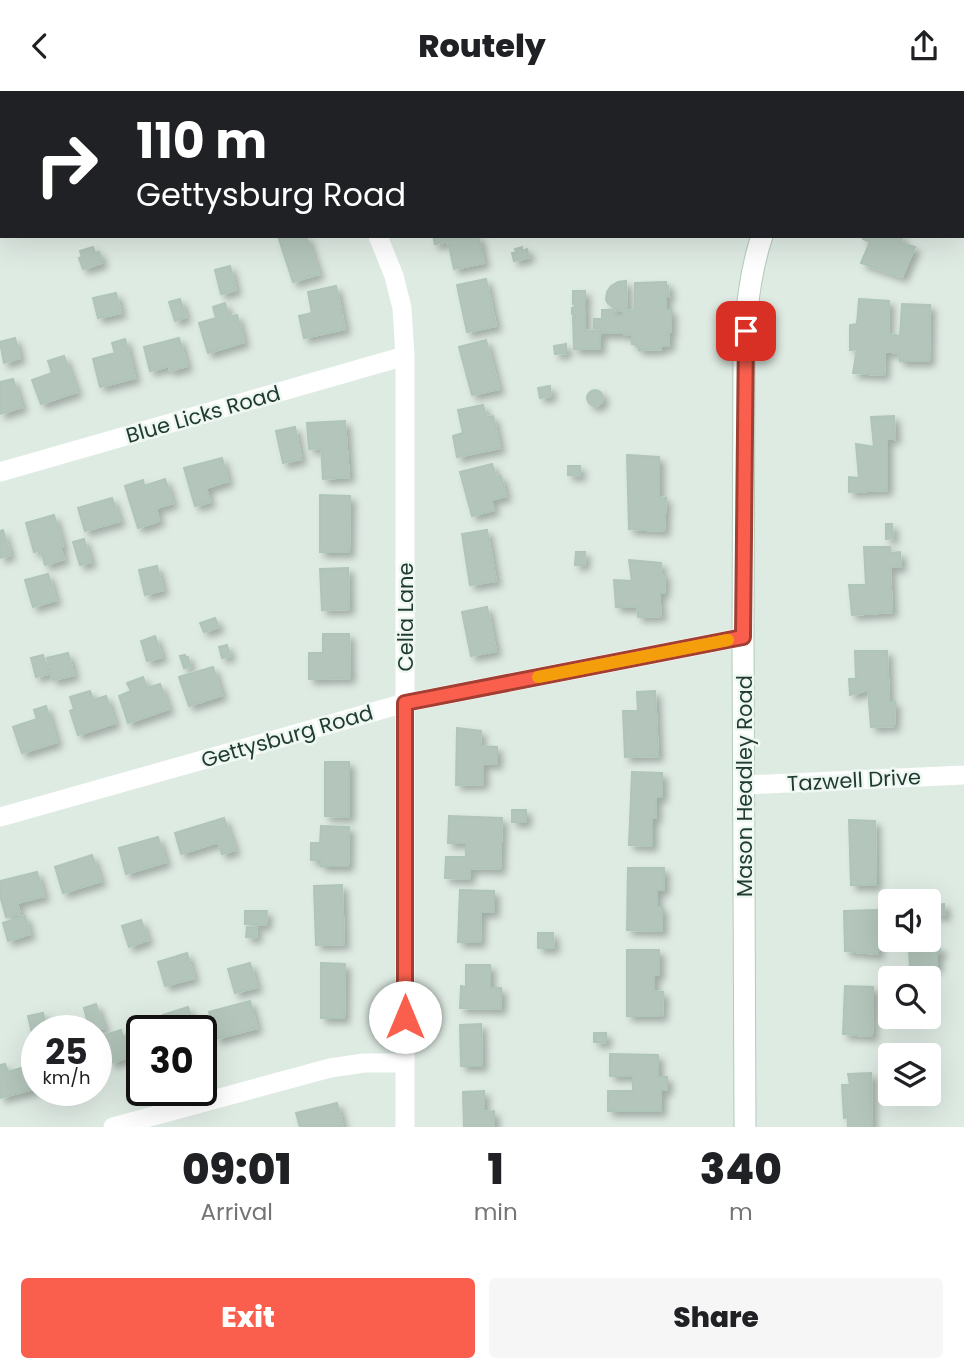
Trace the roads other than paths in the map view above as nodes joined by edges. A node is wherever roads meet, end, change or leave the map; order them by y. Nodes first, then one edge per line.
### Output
1 (379, 238) edge
2 (761, 238) edge
3 (405, 356) junction
4 (0, 472) edge
5 (743, 637) junction
6 (405, 703) junction
7 (964, 775) edge
8 (744, 785) junction
9 (0, 817) edge
10 (405, 1063) junction
11 (113, 1127) edge
12 (405, 1127) edge
13 (745, 1127) edge

1 - 3 street, Celia Lane
2 - 5 main road, Mason Headley Road
3 - 4 street, Blue Licks Road
3 - 6 street, Celia Lane
5 - 6 street, Gettysburg Road
5 - 8 main road, Mason Headley Road
6 - 9 street, Gettysburg Road
6 - 10 street, Celia Lane
7 - 8 street, Tazwell Drive
8 - 13 main road, Mason Headley Road
10 - 11 street
10 - 12 street, Celia Lane

